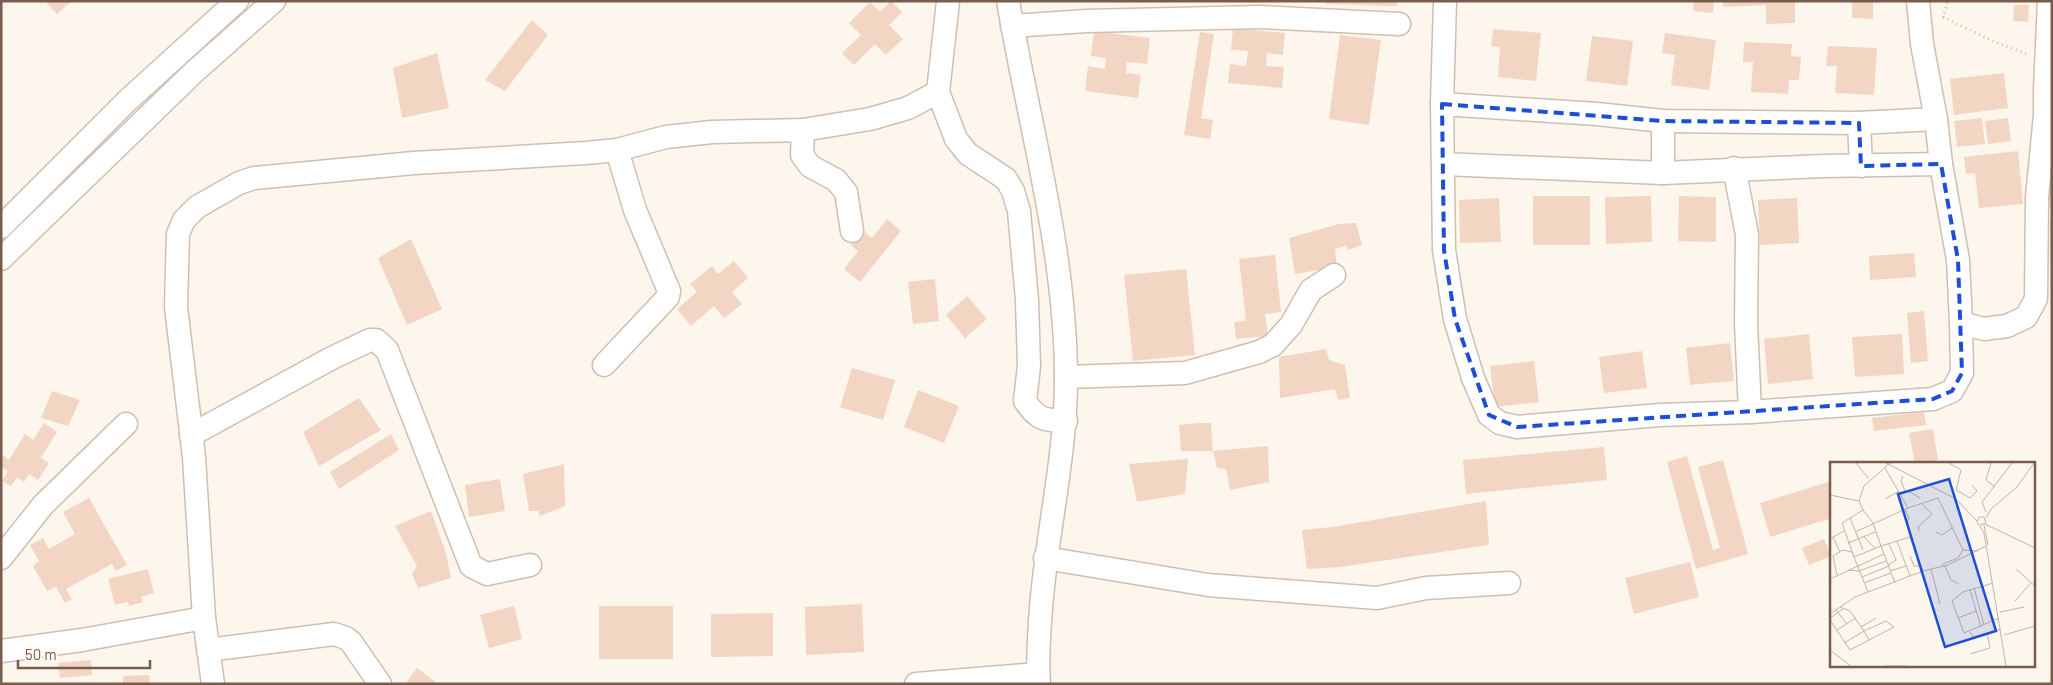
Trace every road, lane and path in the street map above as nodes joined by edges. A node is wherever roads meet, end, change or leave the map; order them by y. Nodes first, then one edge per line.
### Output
1 (237, 1) edge
2 (274, 1) edge
3 (948, 1) edge
4 (1008, 1) edge
5 (1445, 1) edge
6 (1918, 1) edge
7 (2049, 1) edge
8 (1943, 17) dead end
9 (1399, 24) dead end
10 (1012, 26) junction
11 (2046, 52) junction
12 (938, 92) junction
13 (1442, 104) junction
14 (2049, 115) edge
15 (1936, 119) junction
16 (1663, 121) junction
17 (1859, 123) junction
18 (803, 130) junction
19 (618, 150) junction
20 (1443, 164) junction
21 (1941, 164) junction
22 (1861, 166) junction
23 (1734, 168) junction
24 (1663, 173) junction
25 (1, 227) edge
26 (852, 231) dead end
27 (1, 259) edge
28 (1334, 275) dead end
29 (1962, 323) junction
30 (604, 364) dead end
31 (1066, 377) junction
32 (1750, 412) junction
33 (1066, 421) junction
34 (126, 424) dead end
35 (192, 435) junction
36 (1, 558) edge
37 (1045, 558) junction
38 (530, 565) dead end
39 (1509, 583) dead end
40 (204, 618) junction
41 (208, 650) junction
42 (1, 651) edge
43 (1038, 679) edge
44 (969, 682) edge
45 (213, 684) edge
46 (380, 684) edge
47 (916, 684) edge

1 - 25 street
2 - 27 street
3 - 12 street
4 - 10 street
5 - 13 street
6 - 15 street
7 - 11 street
8 - 11 path
9 - 10 street
10 - 31 street
11 - 14 street
12 - 18 street
12 - 33 street
13 - 16 street
13 - 20 street
14 - 29 street
15 - 17 street
15 - 21 street
16 - 17 street
16 - 24 street
17 - 22 street
18 - 19 street
18 - 26 street
19 - 30 street
19 - 35 street
20 - 24 street
20 - 32 street
21 - 22 street
21 - 29 street
22 - 23 street
23 - 24 street
23 - 32 street
28 - 31 street
29 - 32 street
31 - 33 street
33 - 37 street
34 - 36 street
35 - 38 street
35 - 40 street
37 - 39 street
37 - 43 street
40 - 41 street
40 - 42 street
41 - 45 street
41 - 46 street
43 - 44 street
44 - 47 street

